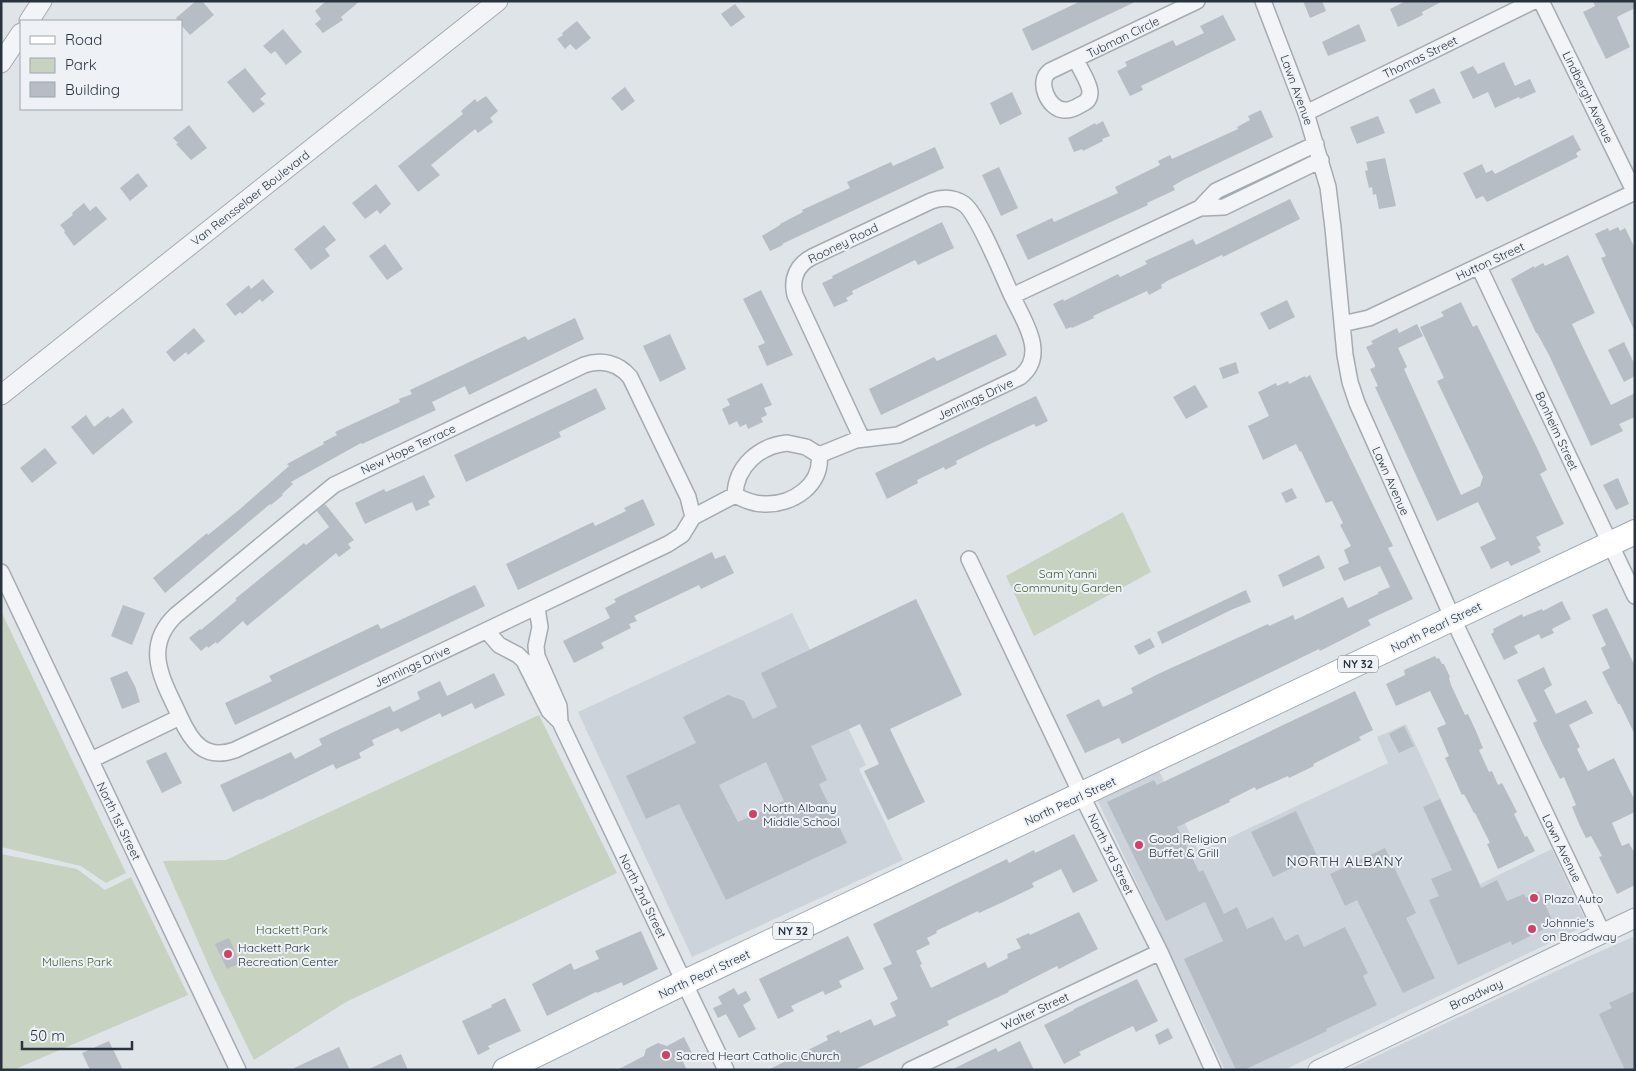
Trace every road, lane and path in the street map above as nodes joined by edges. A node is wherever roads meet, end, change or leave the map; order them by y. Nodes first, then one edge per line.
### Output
1 (42, 1) edge
2 (498, 1) edge
3 (1197, 1) edge
4 (1263, 1) edge
5 (1534, 1) edge
6 (1541, 1) edge
7 (30, 20) edge
8 (20, 35) edge
9 (1076, 59) dead end
10 (1, 63) edge
11 (1306, 113) junction
12 (1316, 144) junction
13 (1321, 160) junction
14 (1635, 192) edge
15 (1200, 208) junction
16 (1479, 267) junction
17 (1012, 296) junction
18 (1342, 324) junction
19 (1, 395) edge
20 (862, 439) junction
21 (819, 455) junction
22 (736, 495) junction
23 (693, 517) junction
24 (1635, 532) edge
25 (1610, 544) junction
26 (968, 558) dead end
27 (1, 572) edge
28 (1635, 596) edge
29 (537, 608) junction
30 (1453, 619) junction
31 (487, 631) junction
32 (180, 717) junction
33 (560, 722) junction
34 (90, 760) junction
35 (1082, 796) junction
36 (1635, 918) edge
37 (1603, 934) junction
38 (1160, 952) junction
39 (685, 982) junction
40 (238, 1070) edge
41 (505, 1070) edge
42 (726, 1070) edge
43 (910, 1070) edge
44 (1213, 1070) edge
45 (1318, 1070) edge

1 - 7 street
2 - 19 street, Van Rensselaer Boulevard
3 - 9 street, Tubman Circle
4 - 11 street, Lawn Avenue
5 - 11 street, Thomas Street
6 - 14 street, Lindbergh Avenue
8 - 10 street
11 - 12 street, Lawn Avenue
12 - 13 street, Lawn Avenue
12 - 15 street
13 - 15 street
13 - 18 street, Lawn Avenue
14 - 16 street, Hutton Street
15 - 17 street
16 - 18 street, Hutton Street
16 - 25 street, Bonheim Street
17 - 20 street, Jennings Drive
17 - 20 street, Rooney Road
18 - 30 street, Lawn Avenue
20 - 21 street, Jennings Drive
21 - 22 street
21 - 22 street
22 - 23 street, Jennings Drive
23 - 29 street, Jennings Drive
23 - 32 street, New Hope Terrace
24 - 25 main road, North Pearl Street / NY 32
25 - 28 street, Bonheim Street
25 - 30 main road, North Pearl Street / NY 32
26 - 35 street, North 3rd Street
27 - 34 street, North 1st Street
29 - 31 street, Jennings Drive
29 - 33 street, North 2nd Street
30 - 35 main road, North Pearl Street / NY 32
30 - 37 street, Lawn Avenue
31 - 32 street, Jennings Drive
31 - 33 street, North 2nd Street
32 - 34 street
33 - 39 street, North 2nd Street
34 - 40 street, North 1st Street
35 - 38 street, North 3rd Street
35 - 39 main road, North Pearl Street / NY 32
36 - 37 street, Broadway
37 - 45 street, Broadway
38 - 43 street, Walter Street
38 - 44 street, North 3rd Street
39 - 41 main road, North Pearl Street / NY 32
39 - 42 street, North 2nd Street

